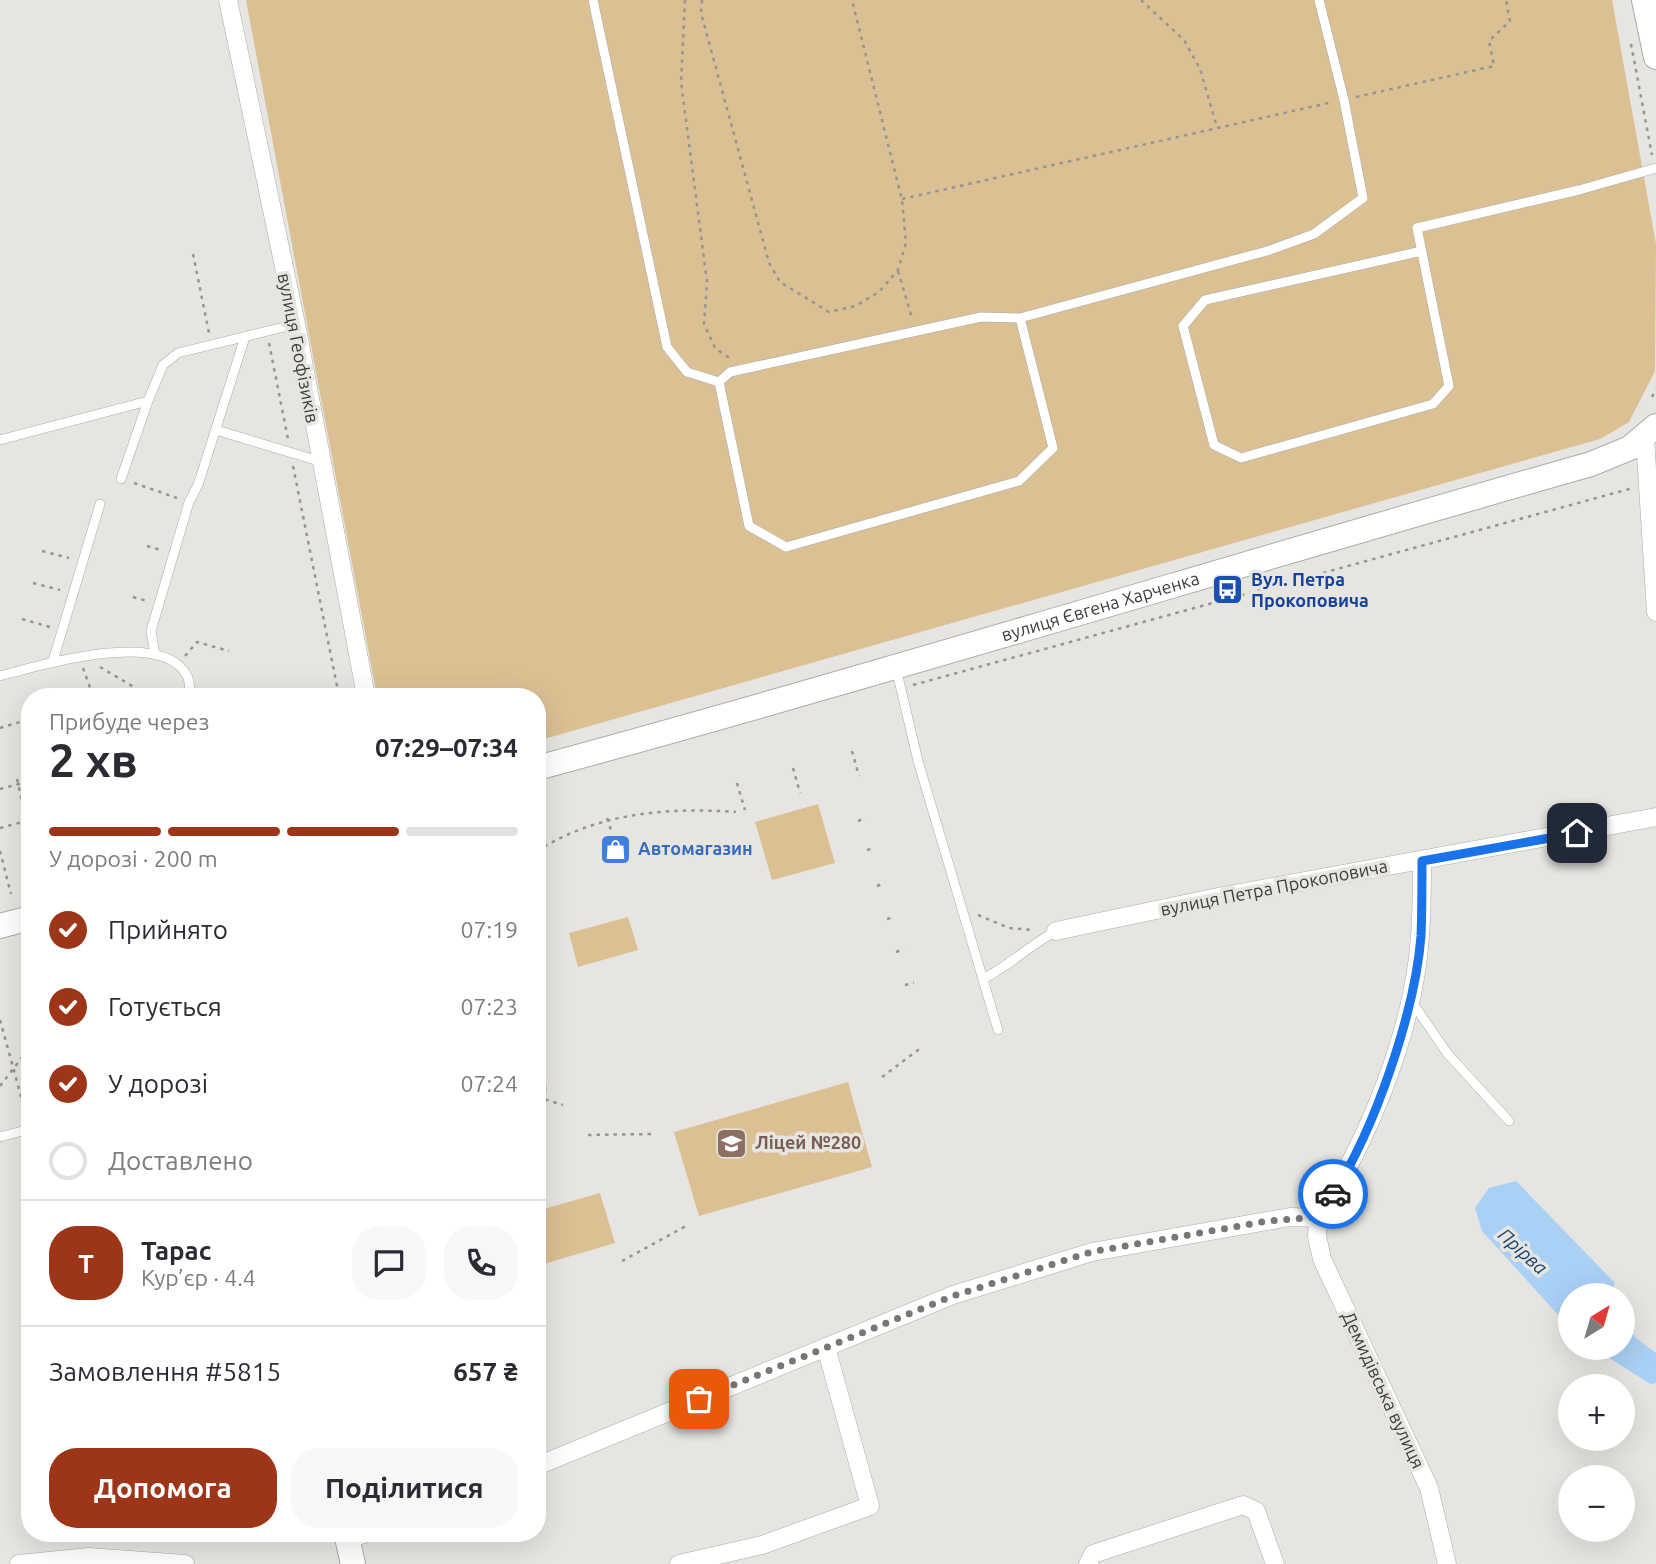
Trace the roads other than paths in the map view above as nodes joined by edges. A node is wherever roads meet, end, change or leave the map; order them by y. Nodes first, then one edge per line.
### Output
1 (228, 0) edge
2 (593, 0) edge
3 (1319, 0) edge
4 (1644, 0) edge
5 (1656, 57) edge
6 (1656, 168) edge
7 (1422, 251) junction
8 (1020, 318) junction
9 (296, 324) junction
10 (245, 337) junction
11 (719, 382) junction
12 (148, 401) junction
13 (215, 430) junction
14 (1650, 432) edge
15 (0, 440) edge
16 (319, 461) junction
17 (121, 479) road end
18 (100, 504) dead end
19 (1656, 612) edge
20 (155, 654) junction
21 (53, 661) junction
22 (0, 677) edge
23 (899, 678) junction
24 (190, 688) edge
25 (364, 688) edge
26 (546, 766) edge
27 (1656, 817) edge
28 (1422, 861) junction
29 (21, 920) edge
30 (0, 926) edge
31 (1056, 931) joint
32 (983, 979) junction
33 (1410, 1001) junction
34 (998, 1030) dead end
35 (1509, 1121) dead end
36 (21, 1131) edge
37 (0, 1137) edge
38 (1318, 1217) junction
39 (826, 1347) junction
40 (546, 1462) edge
41 (19, 1564) edge
42 (185, 1564) edge
43 (679, 1564) edge
44 (1088, 1564) edge
45 (1275, 1564) edge
46 (1447, 1564) edge

1 - 9 street, вулиця Геофізиків
2 - 11 lane
3 - 8 lane
4 - 5 main road
6 - 7 lane
7 - 7 lane
8 - 11 lane
8 - 11 lane
9 - 10 lane
9 - 16 street, вулиця Геофізиків
10 - 12 lane
10 - 13 lane
12 - 15 lane
12 - 17 lane
13 - 16 lane
13 - 20 lane
14 - 19 street
14 - 23 main road, вулиця Євгена Харченка
16 - 25 street, вулиця Геофізиків
18 - 21 lane
20 - 21 lane
20 - 24 lane
21 - 22 lane
23 - 26 main road, вулиця Євгена Харченка
23 - 32 lane
27 - 28 street, вулиця Петра Прокоповича
28 - 31 street, вулиця Петра Прокоповича
28 - 33 street
29 - 30 main road
31 - 32 lane
32 - 34 lane
33 - 35 lane
33 - 38 street
36 - 37 lane
38 - 39 street
38 - 46 street, Демидівська вулиця
39 - 40 street
39 - 43 street
41 - 42 street
44 - 45 street

